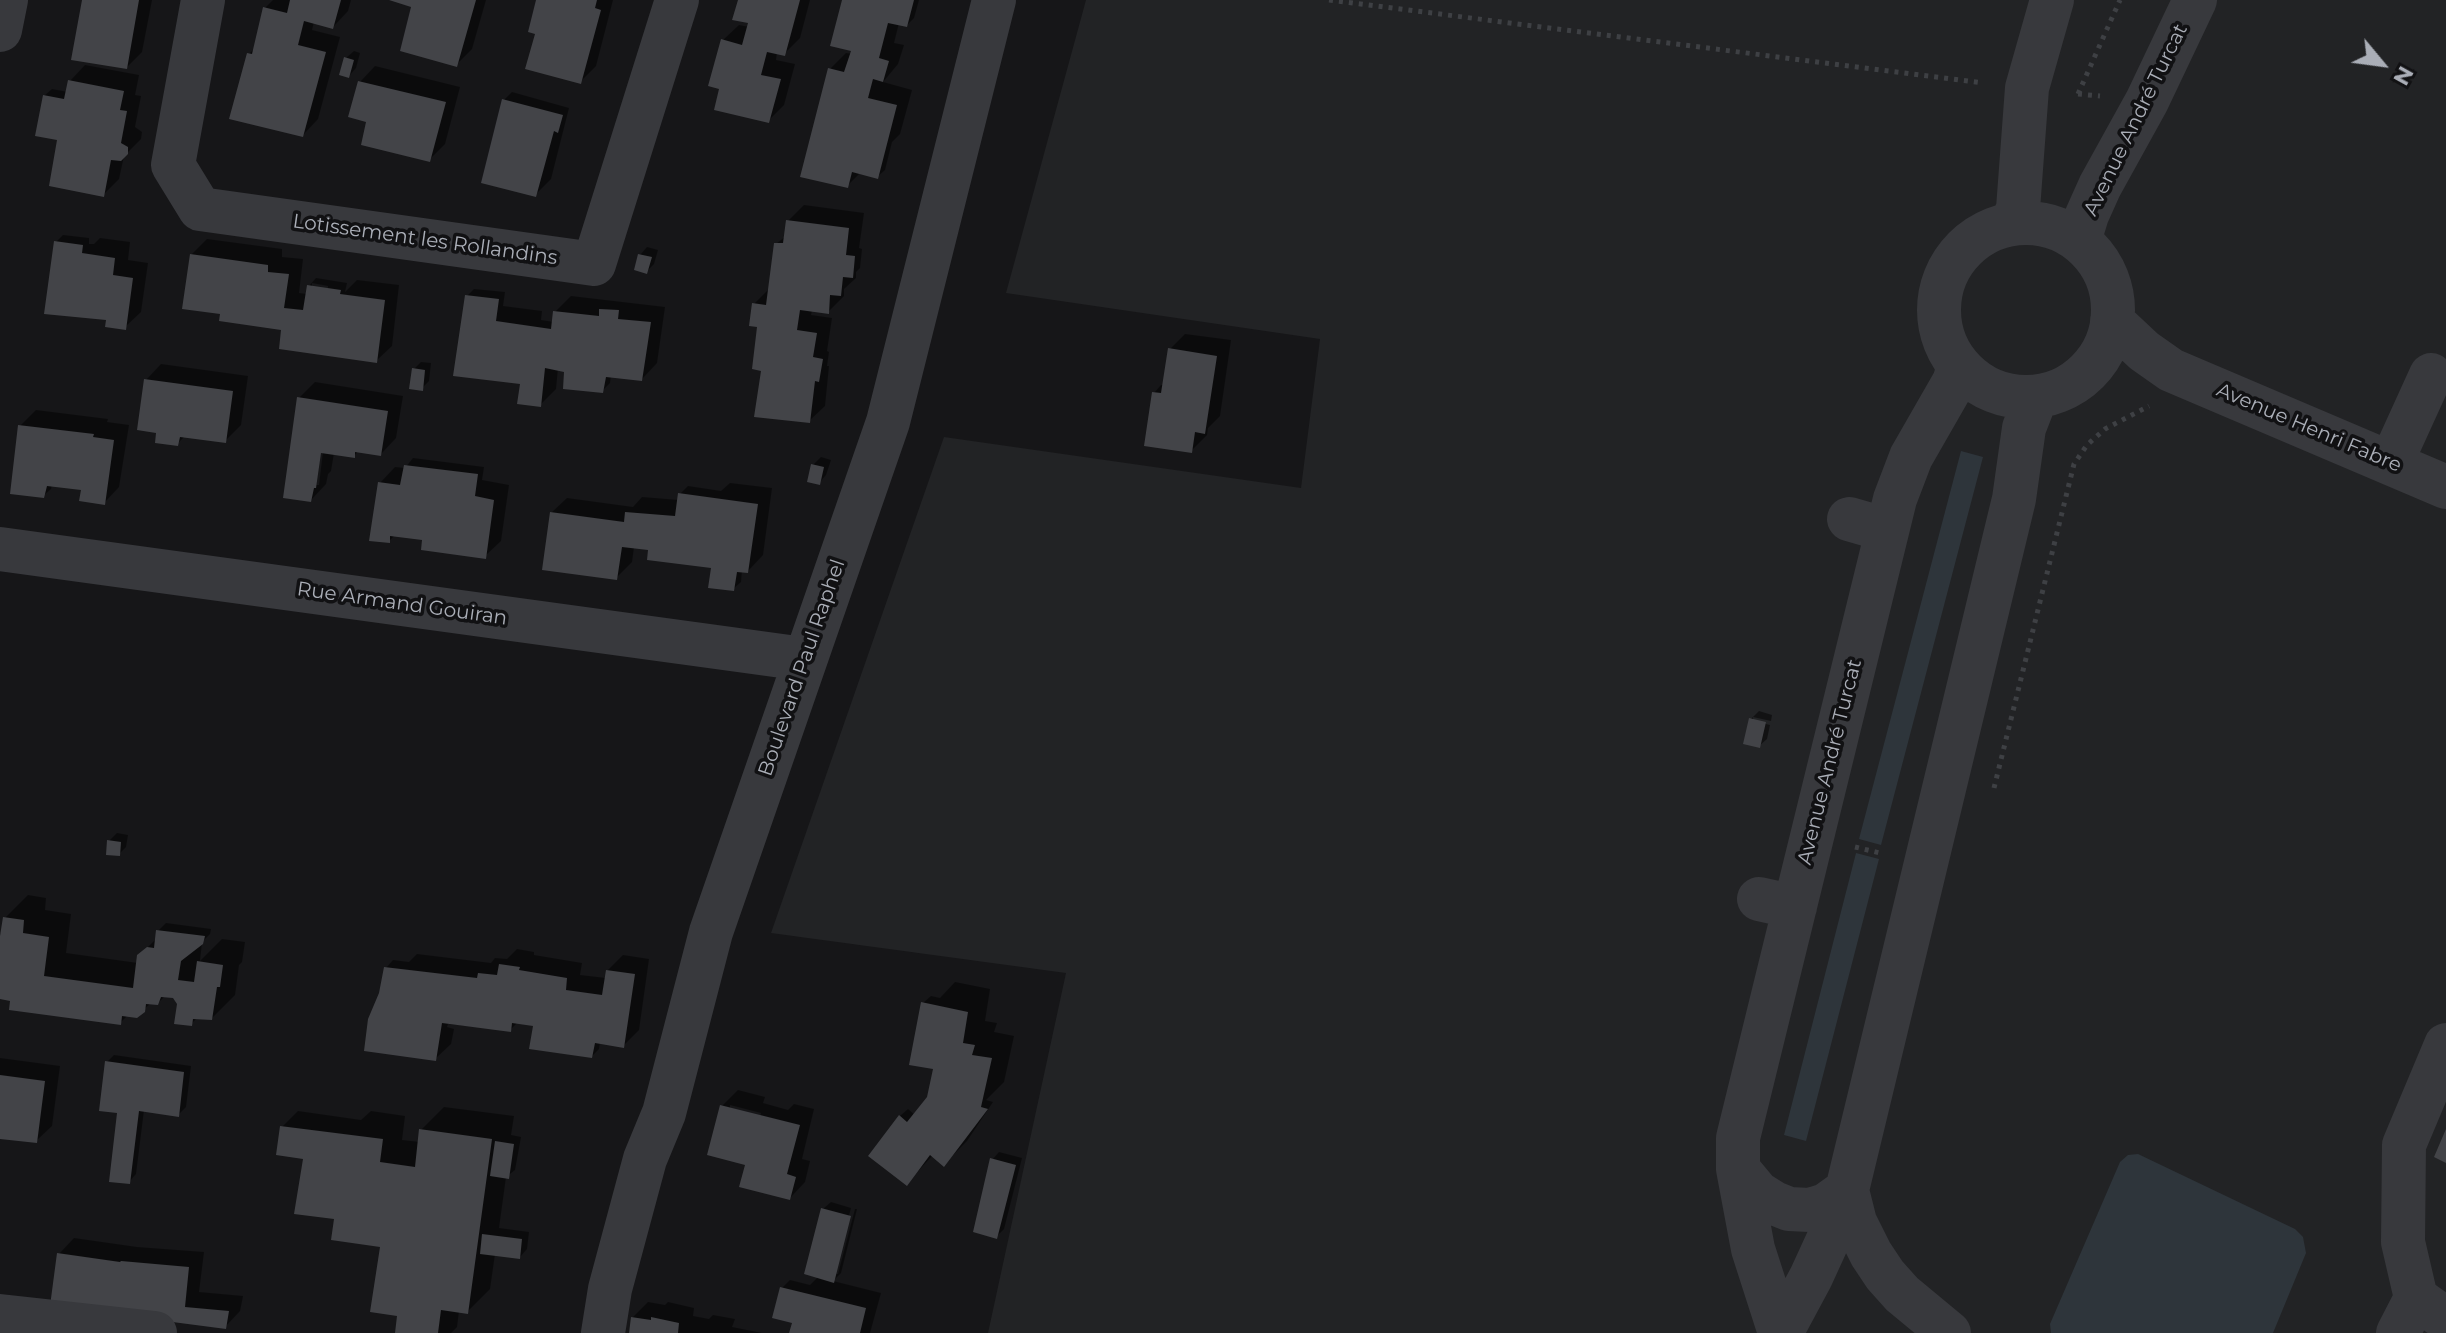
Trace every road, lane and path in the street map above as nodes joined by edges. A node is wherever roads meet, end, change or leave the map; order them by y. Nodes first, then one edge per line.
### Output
1 (6, 0) edge
2 (203, 0) edge
3 (677, 0) edge
4 (994, 0) edge
5 (1329, 0) edge
6 (2052, 0) edge
7 (2120, 0) edge
8 (2195, 0) edge
9 (0, 30) edge
10 (1984, 83) dead end
11 (2067, 93) dead end
12 (2078, 94) junction
13 (2103, 97) dead end
14 (2011, 224) junction
15 (2079, 241) junction
16 (2112, 321) junction
17 (1959, 367) junction
18 (2087, 373) junction
19 (2431, 375) dead end
20 (2162, 385) junction
21 (2036, 397) junction
22 (2391, 463) junction
23 (2446, 487) edge
24 (0, 549) edge
25 (804, 659) junction
26 (1990, 801) dead end
27 (1847, 845) dead end
28 (1890, 856) dead end
29 (2446, 1045) edge
30 (1738, 1169) junction
31 (1847, 1190) junction
32 (0, 1316) edge
33 (2420, 1317) edge
34 (155, 1333) edge
35 (603, 1333) edge
36 (1781, 1333) edge
37 (1949, 1333) edge

1 - 9 street
2 - 3 street, Lotissement les Rollandins
4 - 25 street, Boulevard Paul Raphel
5 - 10 path
6 - 14 street
7 - 12 path
8 - 15 street, Avenue André Turcat
11 - 12 path
12 - 13 path
14 - 15 street
14 - 17 street
15 - 16 street
16 - 18 street
16 - 20 street, Avenue Henri Fabre
17 - 21 street
17 - 30 street, Avenue André Turcat
18 - 20 street, Avenue Henri Fabre
18 - 21 street
19 - 22 street
20 - 22 street, Avenue Henri Fabre
20 - 26 path
21 - 31 street, Avenue André Turcat
22 - 23 street, Avenue Henri Fabre
24 - 25 street, Rue Armand Gouiran
25 - 35 street, Boulevard Paul Raphel
27 - 28 path
29 - 33 street
30 - 31 street
30 - 36 street, Avenue André Turcat
31 - 36 street, Avenue André Turcat
31 - 37 street
32 - 34 street

